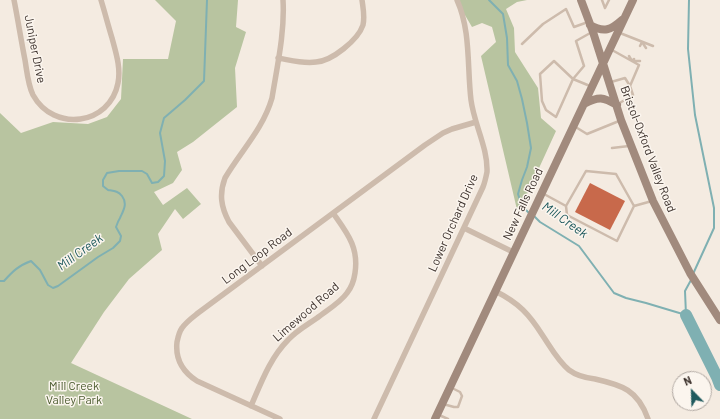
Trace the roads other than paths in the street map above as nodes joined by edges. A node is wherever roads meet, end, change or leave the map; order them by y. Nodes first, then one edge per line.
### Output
1 (14, 0) edge
2 (101, 0) edge
3 (283, 0) edge
4 (362, 0) edge
5 (457, 0) edge
6 (581, 0) edge
7 (602, 0) edge
8 (610, 0) edge
9 (633, 0) edge
10 (624, 18) junction
11 (590, 26) junction
12 (618, 32) junction
13 (642, 42) junction
14 (635, 43) dead end
15 (522, 44) dead end
16 (640, 46) dead end
17 (653, 46) dead end
18 (646, 48) dead end
19 (610, 49) junction
20 (629, 56) dead end
21 (278, 58) junction
22 (633, 60) junction
23 (640, 60) dead end
24 (603, 65) junction
25 (573, 79) junction
26 (609, 83) junction
27 (630, 86) junction
28 (592, 87) junction
29 (584, 104) junction
30 (617, 105) junction
31 (621, 120) junction
32 (476, 122) junction
33 (574, 126) junction
34 (632, 146) junction
35 (612, 148) dead end
36 (542, 193) junction
37 (653, 201) junction
38 (566, 206) junction
39 (634, 206) junction
40 (333, 213) junction
41 (464, 228) junction
42 (514, 252) junction
43 (262, 266) junction
44 (495, 291) junction
45 (720, 320) edge
46 (450, 387) junction
47 (442, 404) junction
48 (252, 406) junction
49 (436, 417) edge
50 (280, 419) edge
51 (374, 419) edge
52 (448, 419) edge
53 (648, 419) edge

1 - 2 street, Juniper Drive
3 - 21 street
4 - 21 street
5 - 32 street, Lower Orchard Drive
6 - 11 main road, Bristol-Oxford Valley Road
7 - 8 lane
9 - 10 main road, New Falls Road
10 - 11 main road
10 - 12 main road, New Falls Road
11 - 15 lane
11 - 24 main road, Bristol-Oxford Valley Road
11 - 25 lane
12 - 13 lane
12 - 19 main road, New Falls Road
13 - 14 lane
13 - 16 lane
13 - 17 lane
13 - 18 lane
19 - 22 lane
19 - 24 main road, New Falls Road
20 - 22 lane
21 - 43 street
22 - 23 lane
22 - 27 lane
24 - 26 main road, Bristol-Oxford Valley Road
24 - 28 main road, New Falls Road
25 - 25 lane
25 - 28 lane
26 - 27 lane
26 - 30 main road, Bristol-Oxford Valley Road
27 - 30 lane
28 - 29 main road, New Falls Road
29 - 30 main road
29 - 33 main road, New Falls Road
30 - 31 main road, Bristol-Oxford Valley Road
31 - 33 lane
31 - 34 main road, Bristol-Oxford Valley Road
32 - 40 street, Long Loop Road
32 - 41 street, Lower Orchard Drive
33 - 36 main road, New Falls Road
34 - 35 lane
34 - 37 main road, Bristol-Oxford Valley Road
36 - 38 lane
36 - 42 main road, New Falls Road
37 - 39 lane
37 - 45 main road, Bristol-Oxford Valley Road
38 - 39 lane
38 - 39 lane
40 - 43 street, Long Loop Road
40 - 48 street, Limewood Road
41 - 42 street
41 - 51 street, Lower Orchard Drive
42 - 44 main road, New Falls Road
43 - 48 street, Long Loop Road
44 - 46 main road, New Falls Road
44 - 53 street
46 - 47 main road, New Falls Road
46 - 47 lane
47 - 49 main road, New Falls Road
48 - 50 street, Long Loop Road
49 - 52 lane

